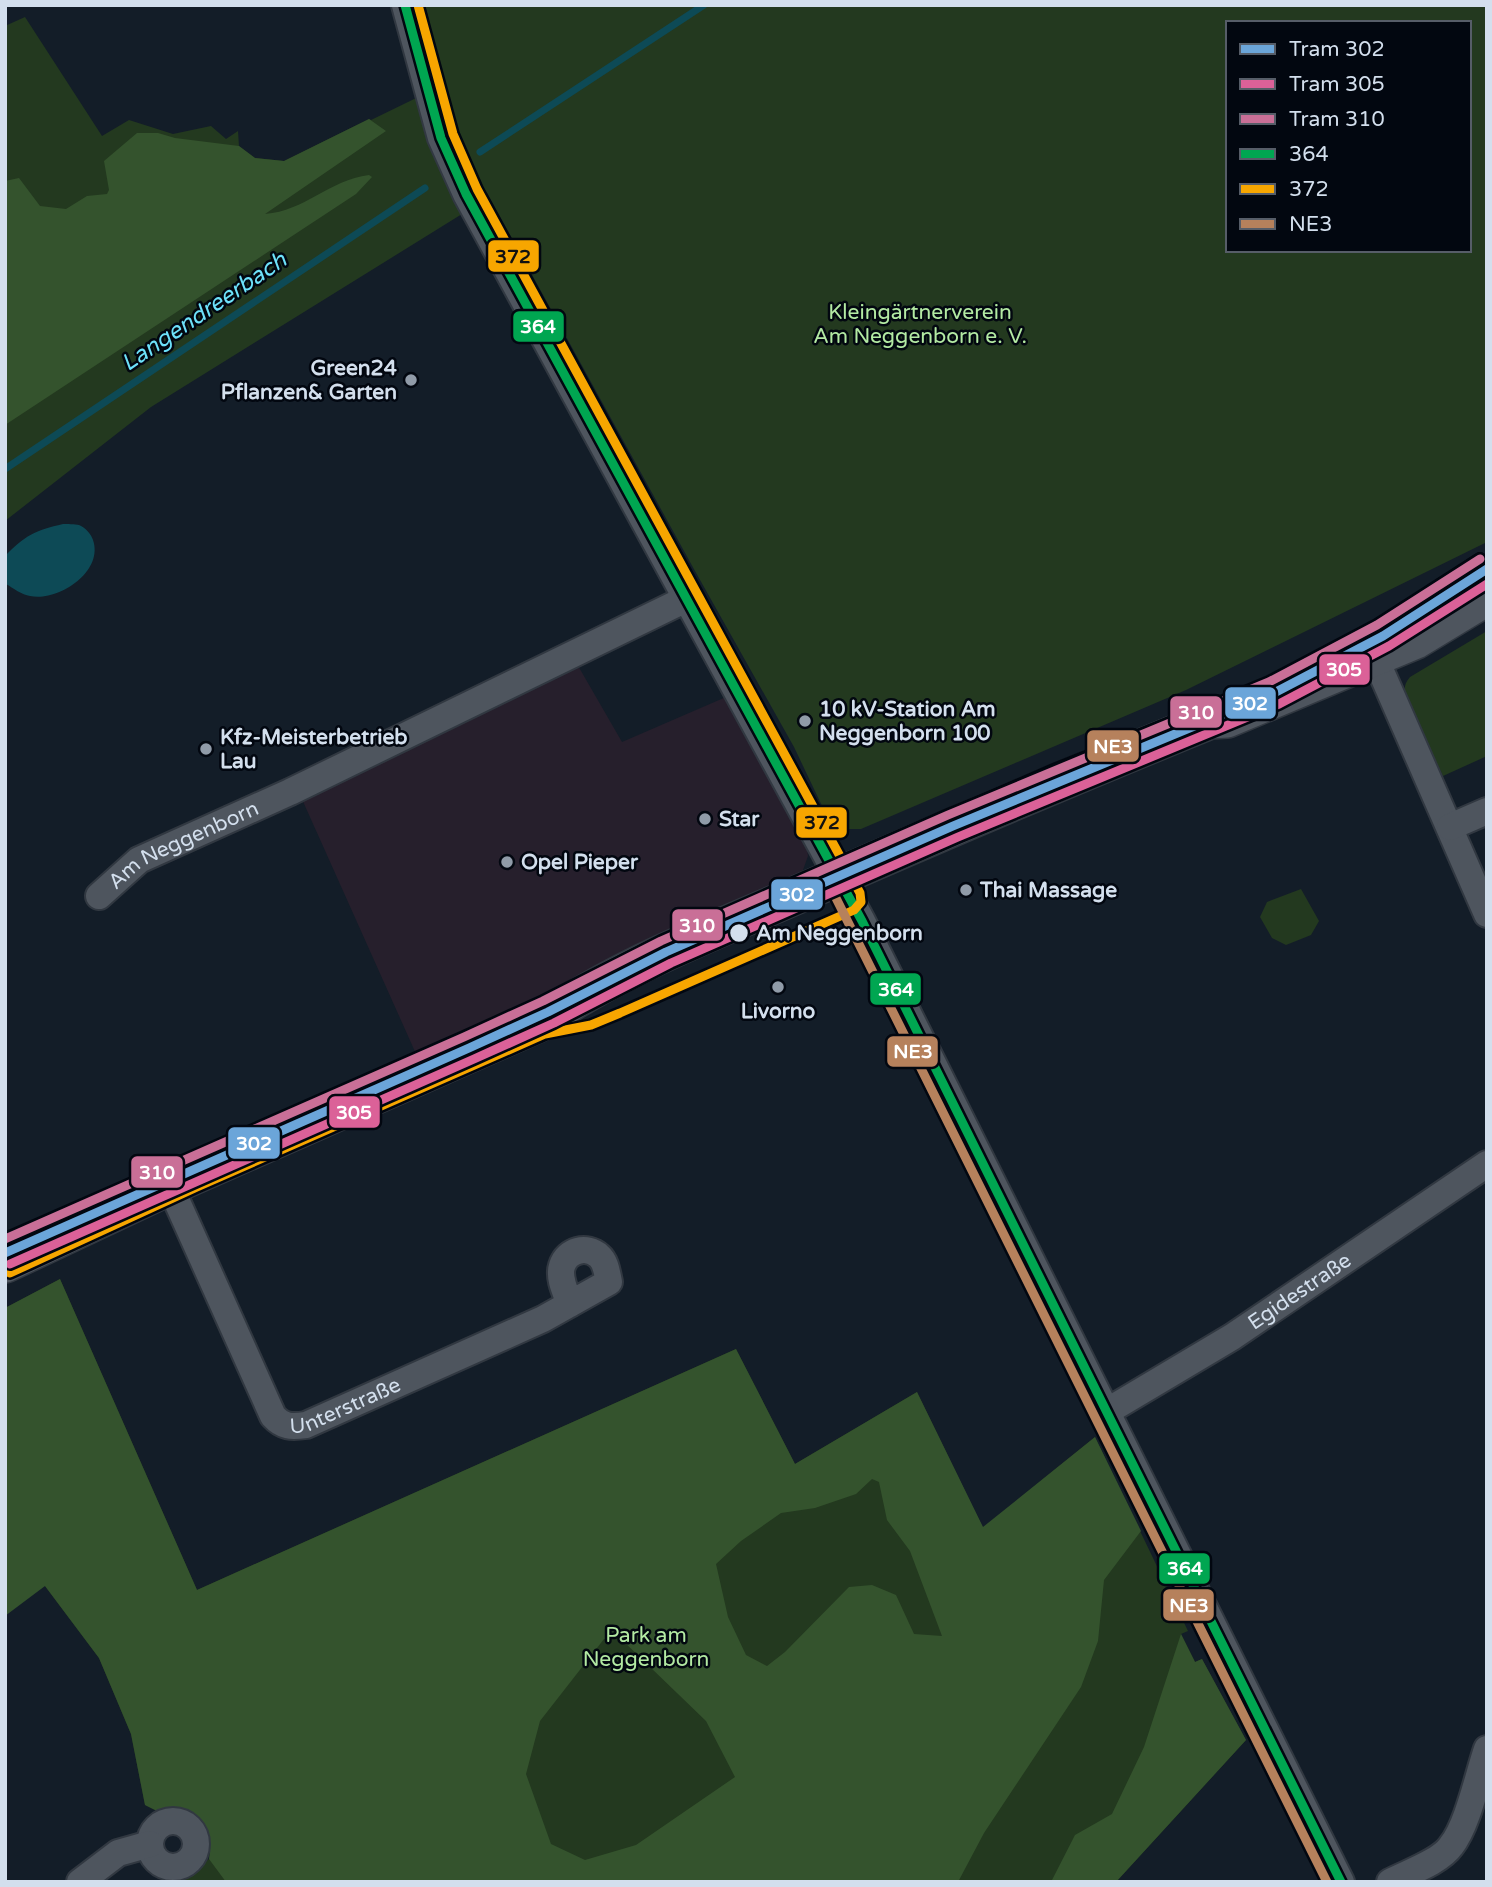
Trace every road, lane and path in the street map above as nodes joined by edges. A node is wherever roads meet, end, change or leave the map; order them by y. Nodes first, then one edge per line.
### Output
1 (405, 5) edge
2 (1487, 569) edge
3 (1487, 597) edge
4 (686, 599) junction
5 (1372, 650) junction
6 (1487, 811) edge
7 (1450, 827) junction
8 (843, 888) junction
9 (99, 896) dead end
10 (1487, 914) edge
11 (1487, 1164) edge
12 (170, 1186) junction
13 (8, 1262) edge
14 (570, 1304) junction
15 (1106, 1412) junction
16 (1487, 1749) edge
17 (150, 1844) dead end
18 (80, 1882) edge
19 (1341, 1882) edge
20 (1390, 1882) edge

1 - 4 street
2 - 5 main road
3 - 5 main road
4 - 8 street
4 - 9 street, Am Neggenborn
5 - 7 street
5 - 8 main road
6 - 7 street
7 - 10 street
8 - 12 main road
8 - 15 street
11 - 15 street, Egidestraße
12 - 13 main road
12 - 14 street, Unterstraße
14 - 14 street, Unterstraße
15 - 19 street
16 - 20 street
17 - 18 street

